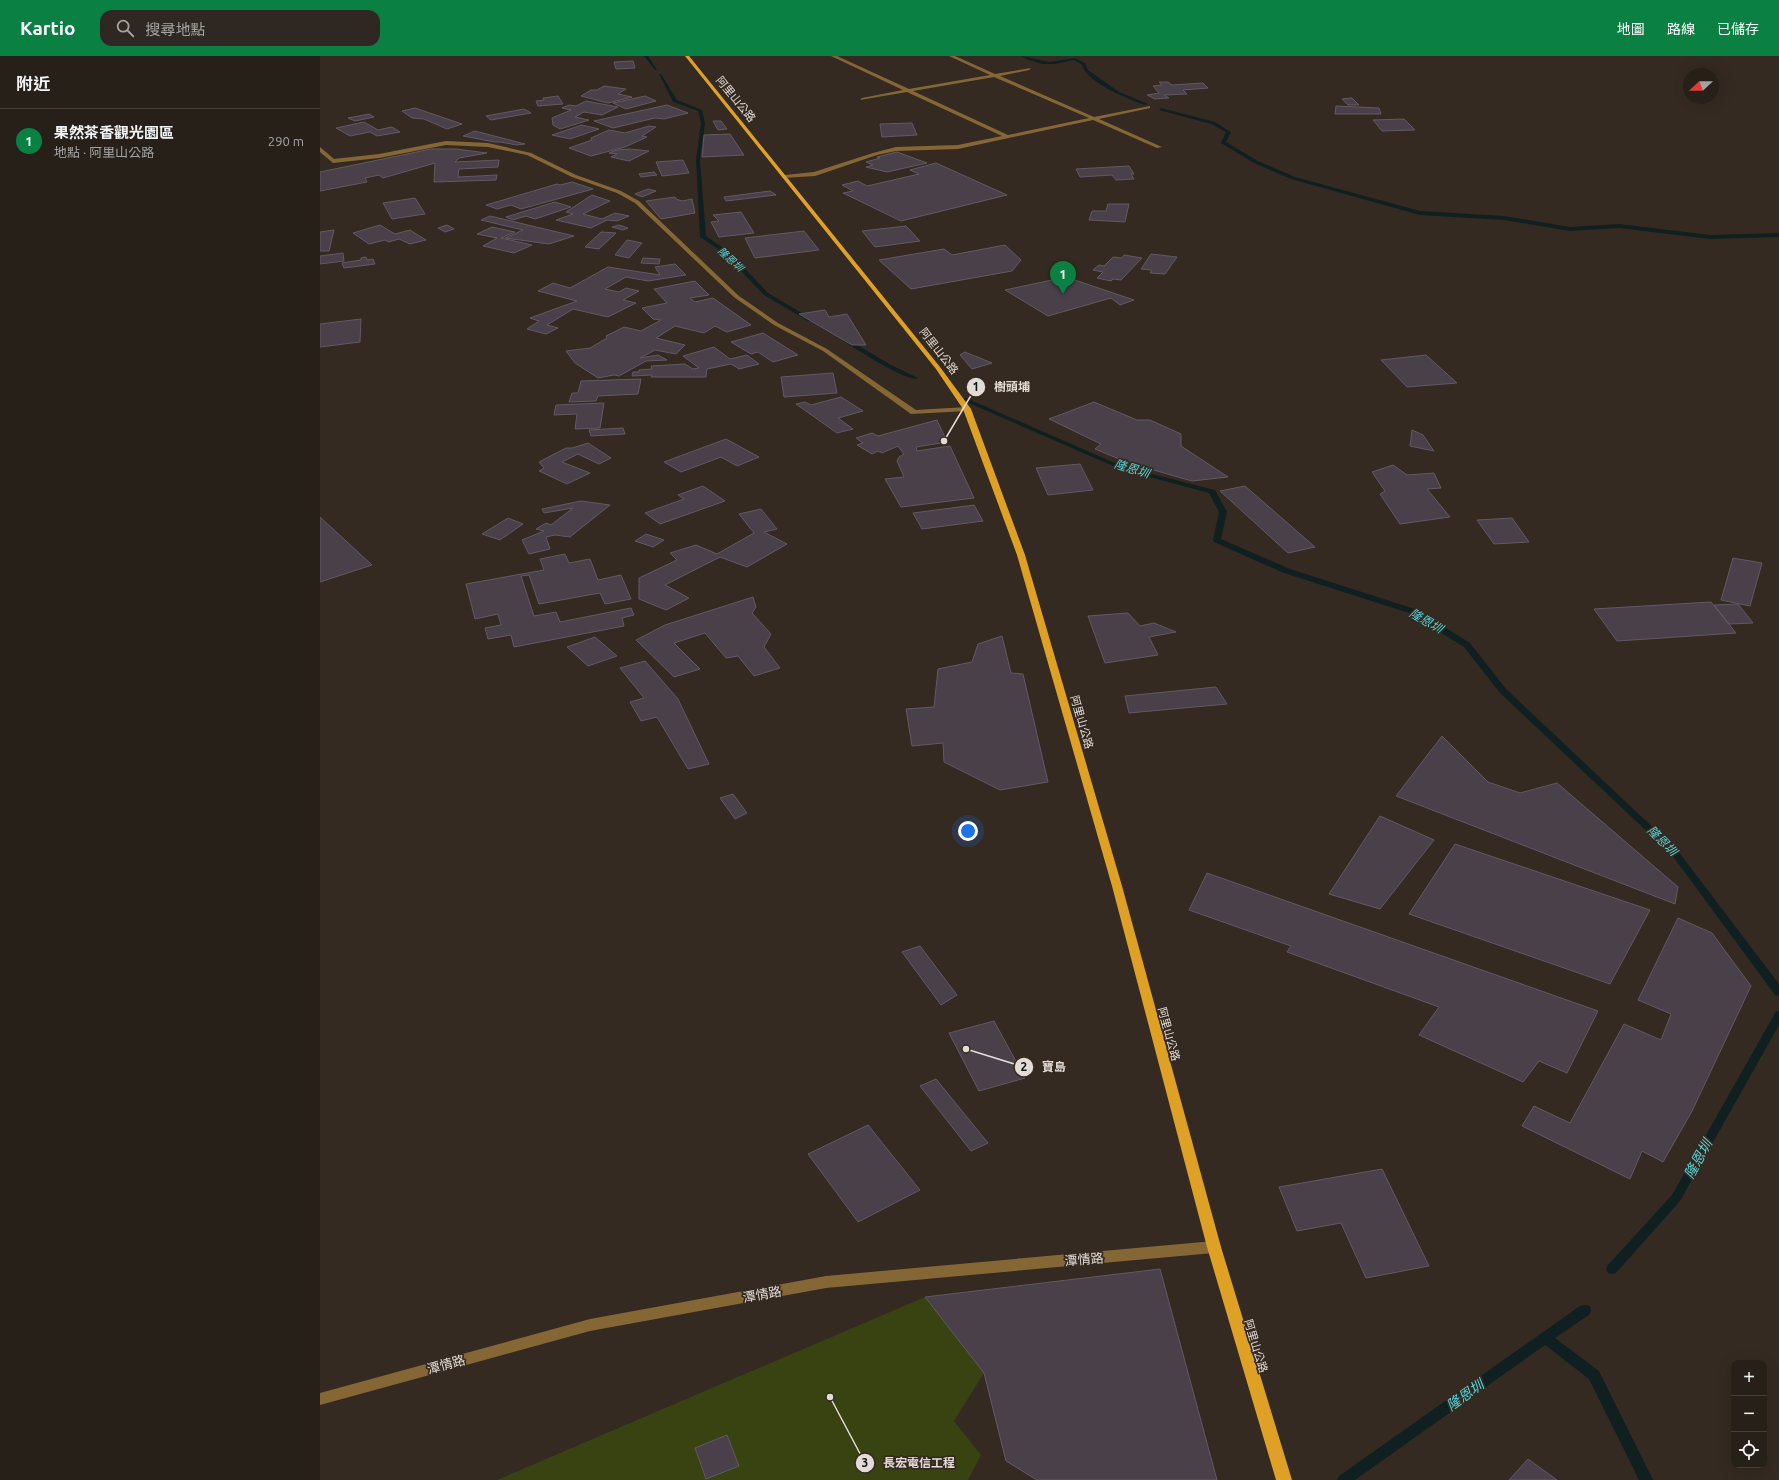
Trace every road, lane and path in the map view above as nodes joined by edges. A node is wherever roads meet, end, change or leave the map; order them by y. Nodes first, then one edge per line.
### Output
1 (687, 56) edge
2 (833, 56) edge
3 (950, 56) edge
4 (1029, 69) dead end
5 (994, 75) junction
6 (908, 90) junction
7 (862, 99) dead end
8 (1148, 107) dead end
9 (1093, 118) junction
10 (1008, 137) junction
11 (1159, 147) dead end
12 (320, 149) edge
13 (785, 177) junction
14 (967, 409) junction
15 (1214, 1247) junction
16 (320, 1398) edge
17 (1284, 1480) edge

1 - 13 main road, 阿里山公路
2 - 6 street
3 - 5 street
4 - 5 street
5 - 6 street
5 - 9 street
6 - 7 street
6 - 10 street
8 - 9 street
9 - 10 street
9 - 11 street
10 - 13 street
12 - 14 street
13 - 14 main road, 阿里山公路
14 - 15 main road, 阿里山公路
15 - 16 street, 潭情路
15 - 17 main road, 阿里山公路

